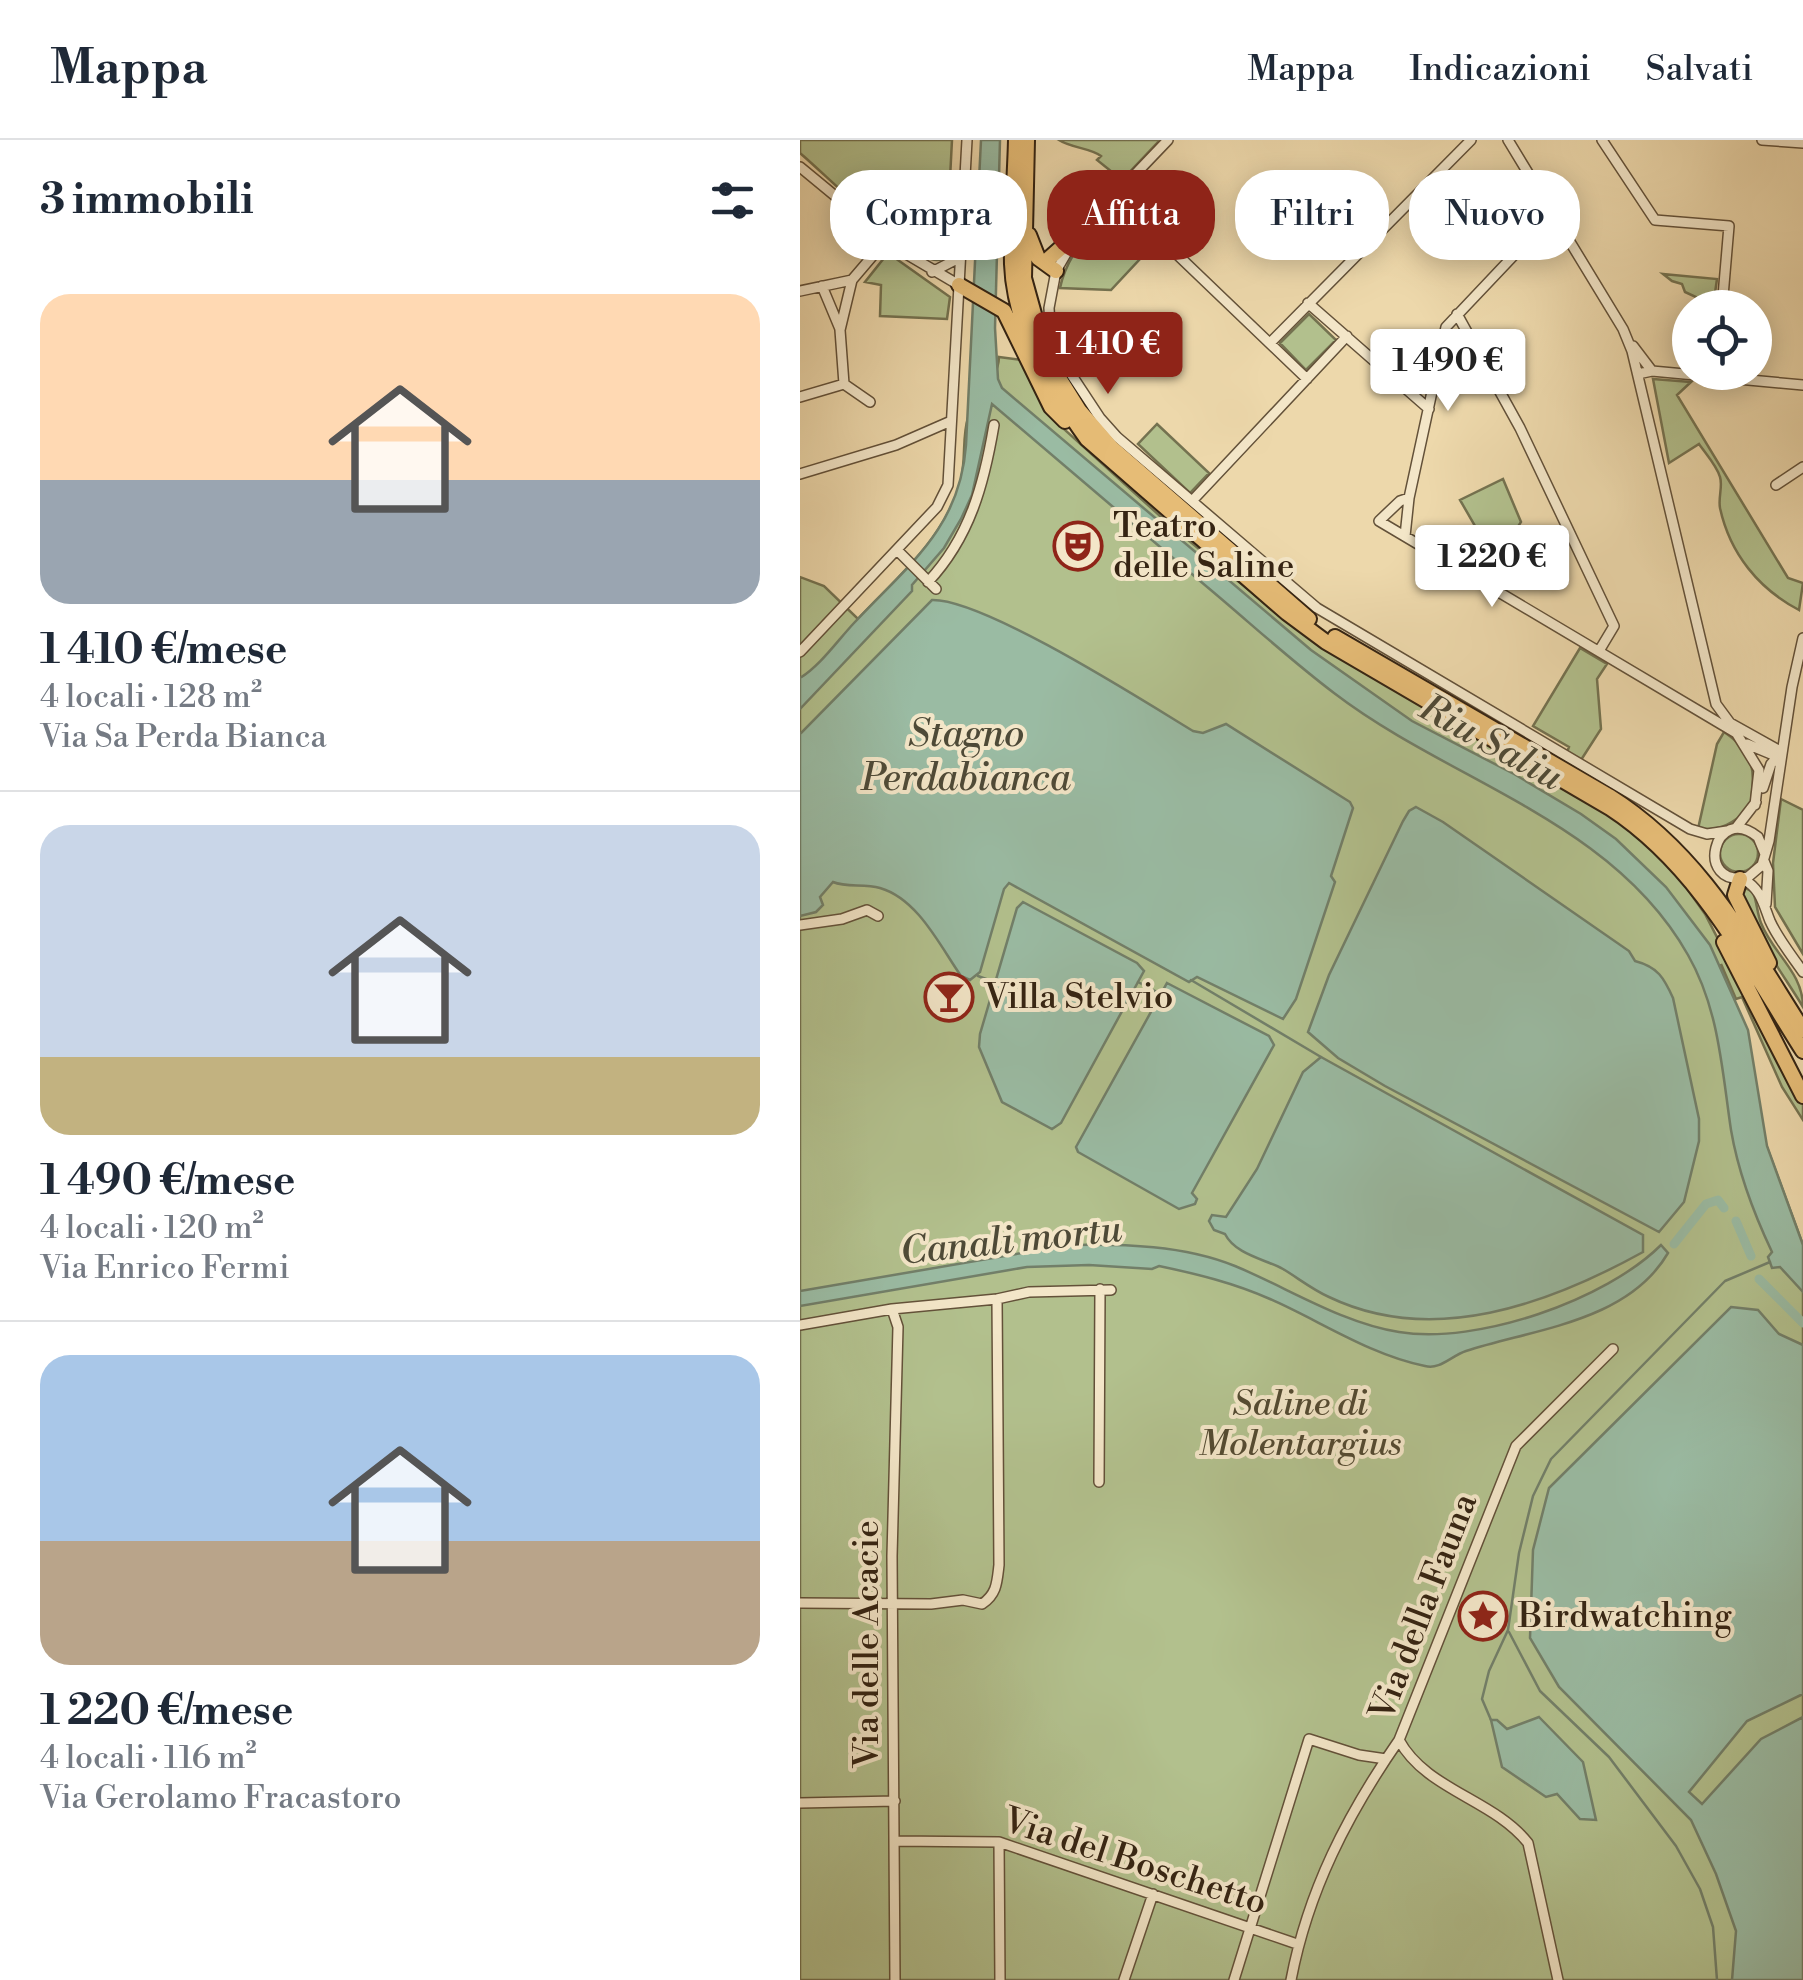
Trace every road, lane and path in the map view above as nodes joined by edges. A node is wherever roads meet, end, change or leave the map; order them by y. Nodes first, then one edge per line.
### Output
1 (967, 140) edge
2 (1016, 140) edge
3 (1027, 140) edge
4 (1168, 140) edge
5 (1471, 140) edge
6 (1508, 140) edge
7 (1602, 140) edge
8 (1762, 140) edge
9 (1803, 143) edge
10 (800, 166) edge
11 (965, 170) edge
12 (1026, 170) edge
13 (1139, 170) edge
14 (1526, 170) edge
15 (830, 192) edge
16 (1027, 220) edge
17 (870, 260) edge
18 (915, 260) edge
19 (954, 260) edge
20 (961, 260) edge
21 (1024, 260) edge
22 (1056, 260) edge
23 (1183, 260) edge
24 (1509, 260) edge
25 (1579, 260) edge
26 (1050, 267) junction
27 (932, 272) junction
28 (852, 280) junction
29 (1014, 280) junction
30 (822, 286) junction
31 (963, 287) junction
32 (1724, 290) edge
33 (800, 291) edge
34 (995, 302) junction
35 (1308, 303) junction
36 (1457, 314) junction
37 (840, 330) junction
38 (1347, 336) junction
39 (1627, 338) junction
40 (1270, 343) junction
41 (1652, 372) junction
42 (1672, 373) edge
43 (1638, 374) junction
44 (1307, 379) junction
45 (1772, 381) edge
46 (844, 384) junction
47 (1803, 385) edge
48 (800, 397) edge
49 (870, 402) dead end
50 (1429, 409) junction
51 (952, 421) junction
52 (994, 424) dead end
53 (1087, 439) junction
54 (1803, 467) edge
55 (800, 474) edge
56 (1776, 486) dead end
57 (1408, 498) junction
58 (1192, 501) junction
59 (1405, 536) junction
60 (897, 550) junction
61 (1803, 638) edge
62 (1599, 651) junction
63 (800, 652) edge
64 (1718, 708) junction
65 (1697, 710) junction
66 (1733, 728) junction
67 (1745, 742) junction
68 (1782, 752) junction
69 (1755, 805) junction
70 (1732, 830) junction
71 (1769, 841) junction
72 (1764, 857) junction
73 (1768, 871) junction
74 (1741, 879) junction
75 (1766, 907) junction
76 (878, 916) dead end
77 (1718, 918) junction
78 (800, 924) edge
79 (1803, 972) edge
80 (1772, 982) junction
81 (1803, 1030) edge
82 (1803, 1051) edge
83 (1803, 1096) edge
84 (997, 1300) junction
85 (892, 1308) junction
86 (800, 1325) edge
87 (1613, 1349) dead end
88 (1099, 1482) dead end
89 (893, 1601) junction
90 (800, 1602) edge
91 (1399, 1740) junction
92 (1386, 1759) junction
93 (895, 1801) junction
94 (800, 1804) edge
95 (894, 1841) junction
96 (999, 1842) junction
97 (1153, 1894) junction
98 (1252, 1927) junction
99 (1297, 1944) junction
100 (895, 1980) edge
101 (1000, 1980) edge
102 (1124, 1980) edge
103 (1234, 1980) edge
104 (1291, 1980) edge
105 (1558, 1980) edge

1 - 11 street
2 - 29 highway
3 - 12 highway
4 - 13 street
5 - 35 street
6 - 14 street
7 - 32 street
8 - 9 street
10 - 15 street
16 - 26 highway
17 - 28 street
18 - 27 street
19 - 27 street
20 - 31 street
21 - 80 highway
22 - 26 highway
23 - 40 street
24 - 36 street
25 - 39 street
26 - 58 street
27 - 31 street
28 - 30 street
28 - 37 street
29 - 34 highway
29 - 53 highway
30 - 33 street
30 - 37 street
31 - 34 highway
31 - 51 street
34 - 53 highway
35 - 38 street
35 - 40 street
36 - 50 street
36 - 62 street
37 - 46 street
38 - 44 street
38 - 50 street
39 - 41 street
39 - 43 street
40 - 44 street
41 - 42 street
41 - 43 street
43 - 64 street
44 - 58 street
45 - 47 street
46 - 48 street
46 - 49 street
50 - 57 street
51 - 55 street
51 - 60 street
52 - 60 street
53 - 77 highway
54 - 56 street
57 - 59 street
57 - 59 street
58 - 70 street
59 - 62 street
60 - 63 street
61 - 68 street
62 - 65 street
64 - 65 street
64 - 66 street
65 - 66 street
66 - 67 street
66 - 68 street
67 - 68 street
67 - 69 street
68 - 69 street
68 - 71 street
69 - 70 street
70 - 72 street
70 - 74 street
71 - 72 street
71 - 73 street
72 - 73 street
72 - 74 street
73 - 75 street
74 - 75 street
74 - 80 highway
75 - 79 street
76 - 78 street
77 - 82 highway
77 - 83 highway
80 - 81 highway
84 - 85 street
84 - 88 street
84 - 89 street
85 - 86 street
85 - 89 street, Via delle Acacie
87 - 91 street, Via della Fauna
89 - 90 street
89 - 93 street, Via delle Acacie
91 - 92 street
91 - 105 street, Via della Fauna
92 - 98 street
92 - 99 street
93 - 94 street
93 - 95 street, Via delle Acacie
95 - 96 street, Via del Boschetto
95 - 100 street, Via delle Acacie
96 - 97 street, Via del Boschetto
96 - 101 street
97 - 98 street, Via del Boschetto
97 - 102 street
98 - 99 street, Via del Boschetto
98 - 103 street
99 - 104 street

